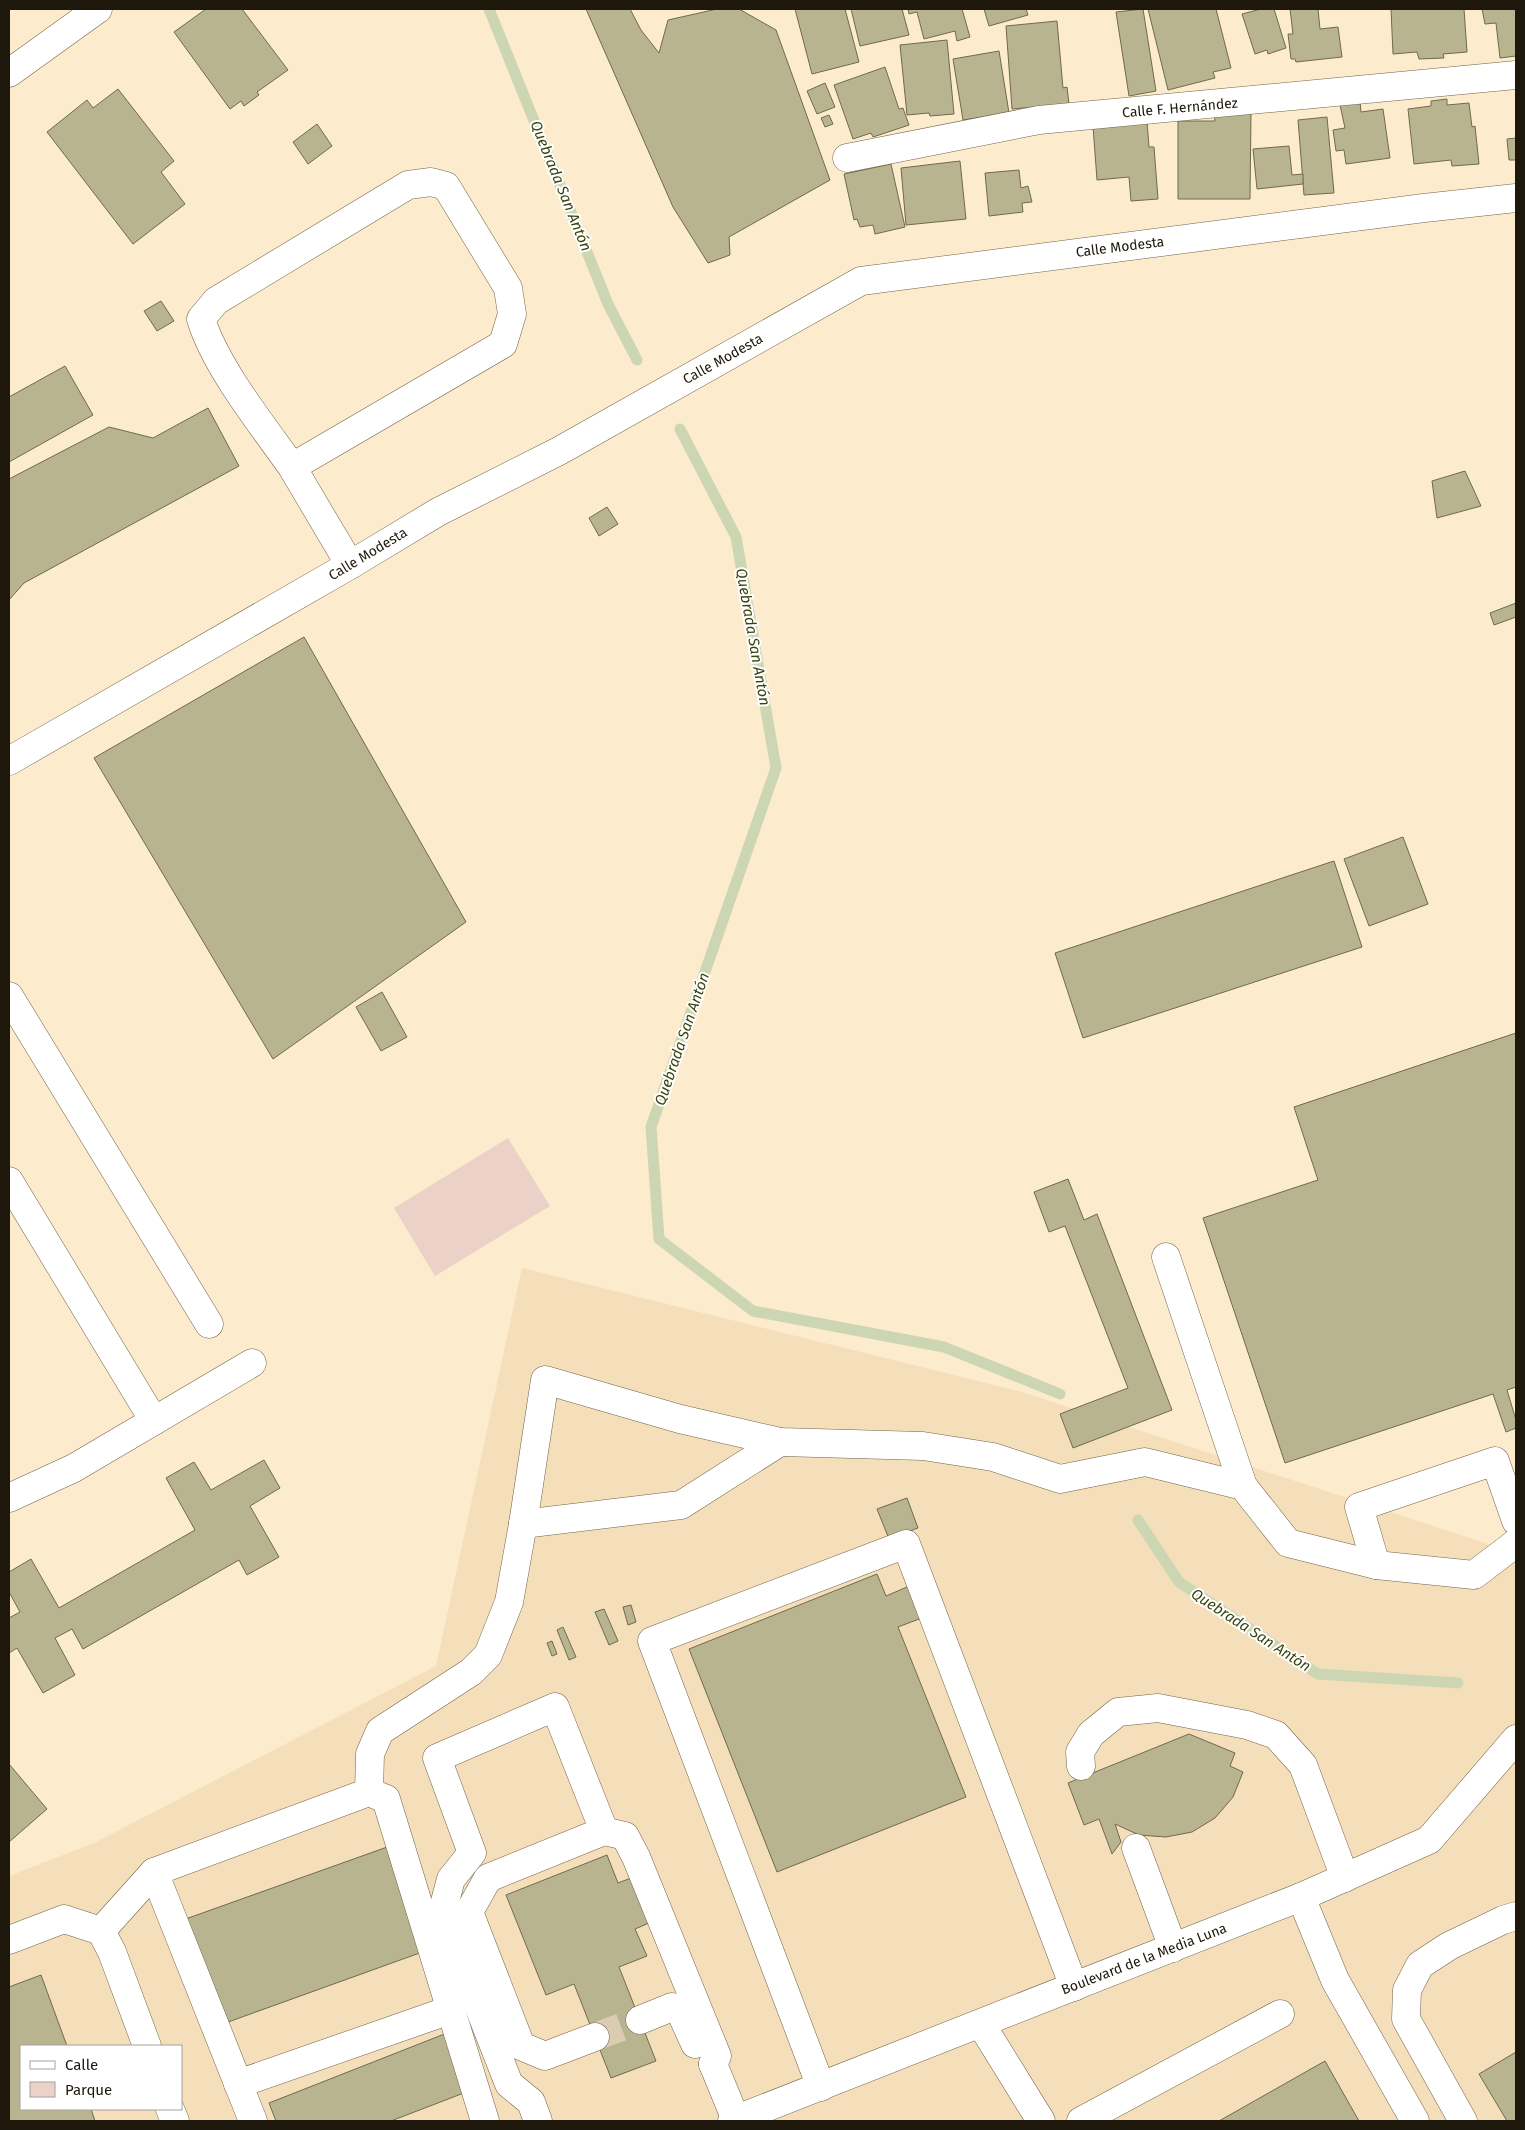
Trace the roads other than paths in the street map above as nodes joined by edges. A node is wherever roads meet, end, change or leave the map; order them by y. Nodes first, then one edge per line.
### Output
1 (98, 9) edge
2 (9, 73) edge
3 (1516, 75) edge
4 (847, 158) dead end
5 (1516, 198) edge
6 (292, 467) junction
7 (350, 565) junction
8 (9, 761) edge
9 (9, 996) edge
10 (9, 1181) edge
11 (1166, 1257) dead end
12 (209, 1324) dead end
13 (252, 1363) dead end
14 (154, 1421) junction
15 (780, 1442) junction
16 (1243, 1486) junction
17 (9, 1498) edge
18 (1516, 1522) edge
19 (523, 1524) junction
20 (1516, 1543) edge
21 (1376, 1565) junction
22 (1516, 1739) edge
23 (1081, 1766) dead end
24 (369, 1792) junction
25 (604, 1831) junction
26 (1136, 1848) dead end
27 (154, 1872) junction
28 (1345, 1878) junction
29 (1302, 1897) junction
30 (1516, 1916) edge
31 (101, 1931) junction
32 (9, 1940) edge
33 (1173, 1948) junction
34 (1074, 1987) junction
35 (450, 2010) junction
36 (1280, 2014) dead end
37 (640, 2020) tunnel mouth
38 (981, 2024) junction
39 (595, 2037) tunnel mouth
40 (147, 2045) edge
41 (713, 2064) junction
42 (238, 2084) junction
43 (821, 2086) junction
44 (253, 2121) edge
45 (485, 2121) edge
46 (538, 2121) edge
47 (734, 2121) edge
48 (1041, 2121) edge
49 (1080, 2121) edge
50 (1415, 2121) edge
51 (1463, 2121) edge

1 - 2 street
3 - 4 street, Calle F. Hernández
5 - 7 street, Calle Modesta
6 - 6 street
6 - 7 street
7 - 8 street, Calle Modesta
9 - 12 street
10 - 14 street
11 - 16 street
13 - 14 street
14 - 17 street
15 - 16 street
15 - 19 street
15 - 19 street
16 - 21 street
18 - 21 street
19 - 24 street
20 - 21 street
22 - 28 street, Boulevard de la Media Luna
23 - 28 street
24 - 27 street
24 - 35 street
25 - 39 street
25 - 41 street
25 - 46 street
26 - 33 street
27 - 31 street
27 - 42 street
28 - 29 street, Boulevard de la Media Luna
29 - 33 street, Boulevard de la Media Luna
29 - 50 street
30 - 51 street
31 - 32 street
31 - 40 street
33 - 34 street, Boulevard de la Media Luna
34 - 38 street, Boulevard de la Media Luna
34 - 43 street
35 - 42 street
35 - 45 street
36 - 49 street
37 - 41 street
38 - 43 street, Boulevard de la Media Luna
38 - 48 street
41 - 47 street
42 - 44 street
43 - 47 street, Boulevard de la Media Luna

